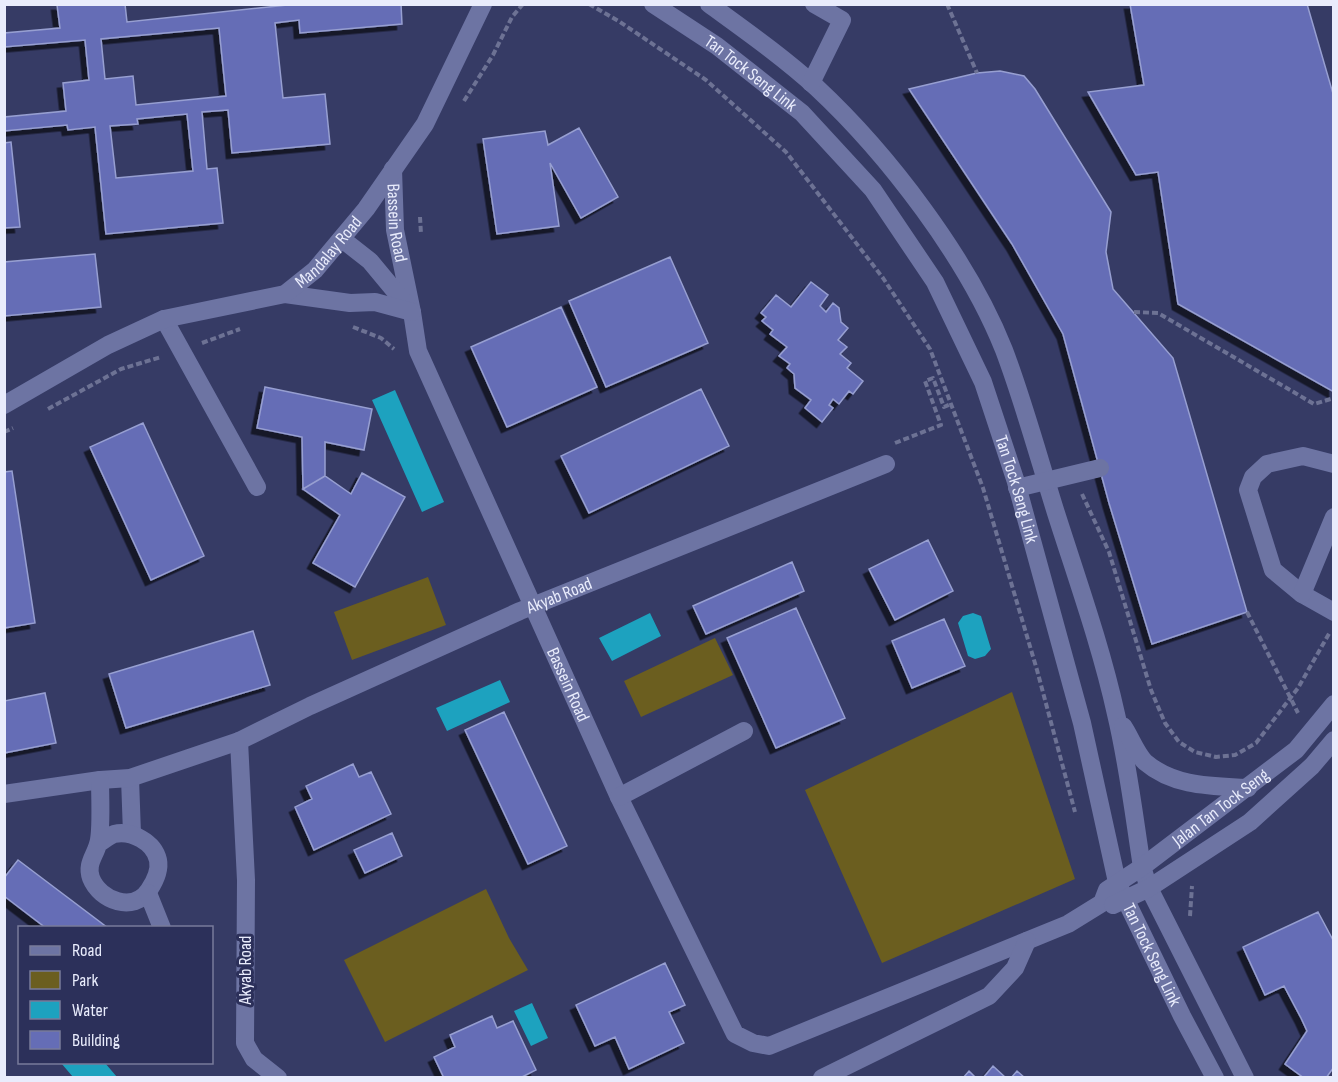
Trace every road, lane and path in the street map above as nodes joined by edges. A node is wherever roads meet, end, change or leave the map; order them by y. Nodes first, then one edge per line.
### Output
1 (483, 4) edge
2 (523, 4) edge
3 (589, 4) edge
4 (653, 4) edge
5 (709, 4) edge
6 (814, 4) edge
7 (947, 4) edge
8 (977, 73) dead end
9 (811, 83) junction
10 (459, 109) dead end
11 (393, 169) junction
12 (420, 215) dead end
13 (422, 236) dead end
14 (342, 239) junction
15 (285, 294) junction
16 (412, 312) junction
17 (1134, 312) dead end
18 (164, 319) junction
19 (250, 326) dead end
20 (350, 326) dead end
21 (182, 351) junction
22 (398, 352) dead end
23 (1334, 398) edge
24 (951, 404) junction
25 (4, 405) edge
26 (48, 409) dead end
27 (941, 425) dead end
28 (16, 427) dead end
29 (4, 432) edge
30 (886, 464) dead end
31 (1334, 464) edge
32 (1100, 468) dead end
33 (1072, 475) junction
34 (1046, 481) junction
35 (257, 487) dead end
36 (1017, 488) junction
37 (1334, 518) edge
38 (1302, 594) junction
39 (534, 605) junction
40 (1247, 612) dead end
41 (1334, 612) edge
42 (1334, 627) edge
43 (1334, 704) edge
44 (1117, 714) junction
45 (1303, 723) dead end
46 (744, 731) dead end
47 (1334, 740) edge
48 (239, 741) junction
49 (130, 778) junction
50 (100, 780) junction
51 (1248, 788) junction
52 (4, 794) edge
53 (620, 797) junction
54 (1076, 815) dead end
55 (132, 834) junction
56 (98, 843) junction
57 (1142, 867) junction
58 (1117, 882) junction
59 (1149, 888) junction
60 (148, 893) junction
61 (1125, 901) junction
62 (1102, 903) junction
63 (162, 926) edge
64 (1028, 941) junction
65 (753, 1042) joint
66 (278, 1077) edge
67 (822, 1077) edge
68 (1215, 1077) edge
69 (1245, 1077) edge

1 - 11 street, Mandalay Road
2 - 10 path
3 - 24 path
4 - 36 street, Tan Tock Seng Link
5 - 9 street, Tan Tock Seng Link
6 - 9 street
7 - 8 path
9 - 34 street, Tan Tock Seng Link
11 - 14 street, Mandalay Road
11 - 16 street, Bassein Road
12 - 13 path
14 - 15 street, Mandalay Road
14 - 16 street, Bassein Road
15 - 16 street
15 - 18 street, Mandalay Road
16 - 39 street, Bassein Road
17 - 23 path
18 - 21 street
18 - 25 street, Mandalay Road
19 - 21 path
20 - 22 path
21 - 26 path
21 - 35 street
24 - 27 path
24 - 54 path
28 - 29 path
30 - 39 street, Akyab Road
31 - 38 street
32 - 33 street
33 - 34 street
33 - 42 path
34 - 36 street
34 - 44 street, Tan Tock Seng Link
36 - 58 street, Tan Tock Seng Link
37 - 38 street
38 - 41 street
39 - 48 street, Akyab Road
39 - 53 street, Bassein Road
40 - 45 path
43 - 51 street, Jalan Tan Tock Seng
44 - 51 street, Tan Tock Seng Link
44 - 57 street, Tan Tock Seng Link
46 - 53 street
47 - 59 street, Jalan Tan Tock Seng
48 - 49 street, Akyab Road
48 - 66 street, Akyab Road
49 - 50 street, Akyab Road
49 - 55 street
50 - 52 street, Akyab Road
50 - 56 street
51 - 57 street, Jalan Tan Tock Seng
53 - 65 street, Bassein Road
55 - 56 street
55 - 60 street
56 - 60 street
57 - 58 street, Jalan Tan Tock Seng
57 - 59 street, Tan Tock Seng Link
58 - 61 street, Tan Tock Seng Link
58 - 62 street, Jalan Tan Tock Seng
59 - 61 street, Jalan Tan Tock Seng
59 - 69 street, Tan Tock Seng Link
60 - 63 street
61 - 62 street, Jalan Tan Tock Seng
61 - 68 street, Tan Tock Seng Link
62 - 64 street, Jalan Tan Tock Seng
64 - 65 street, Jalan Tan Tock Seng
64 - 67 street

